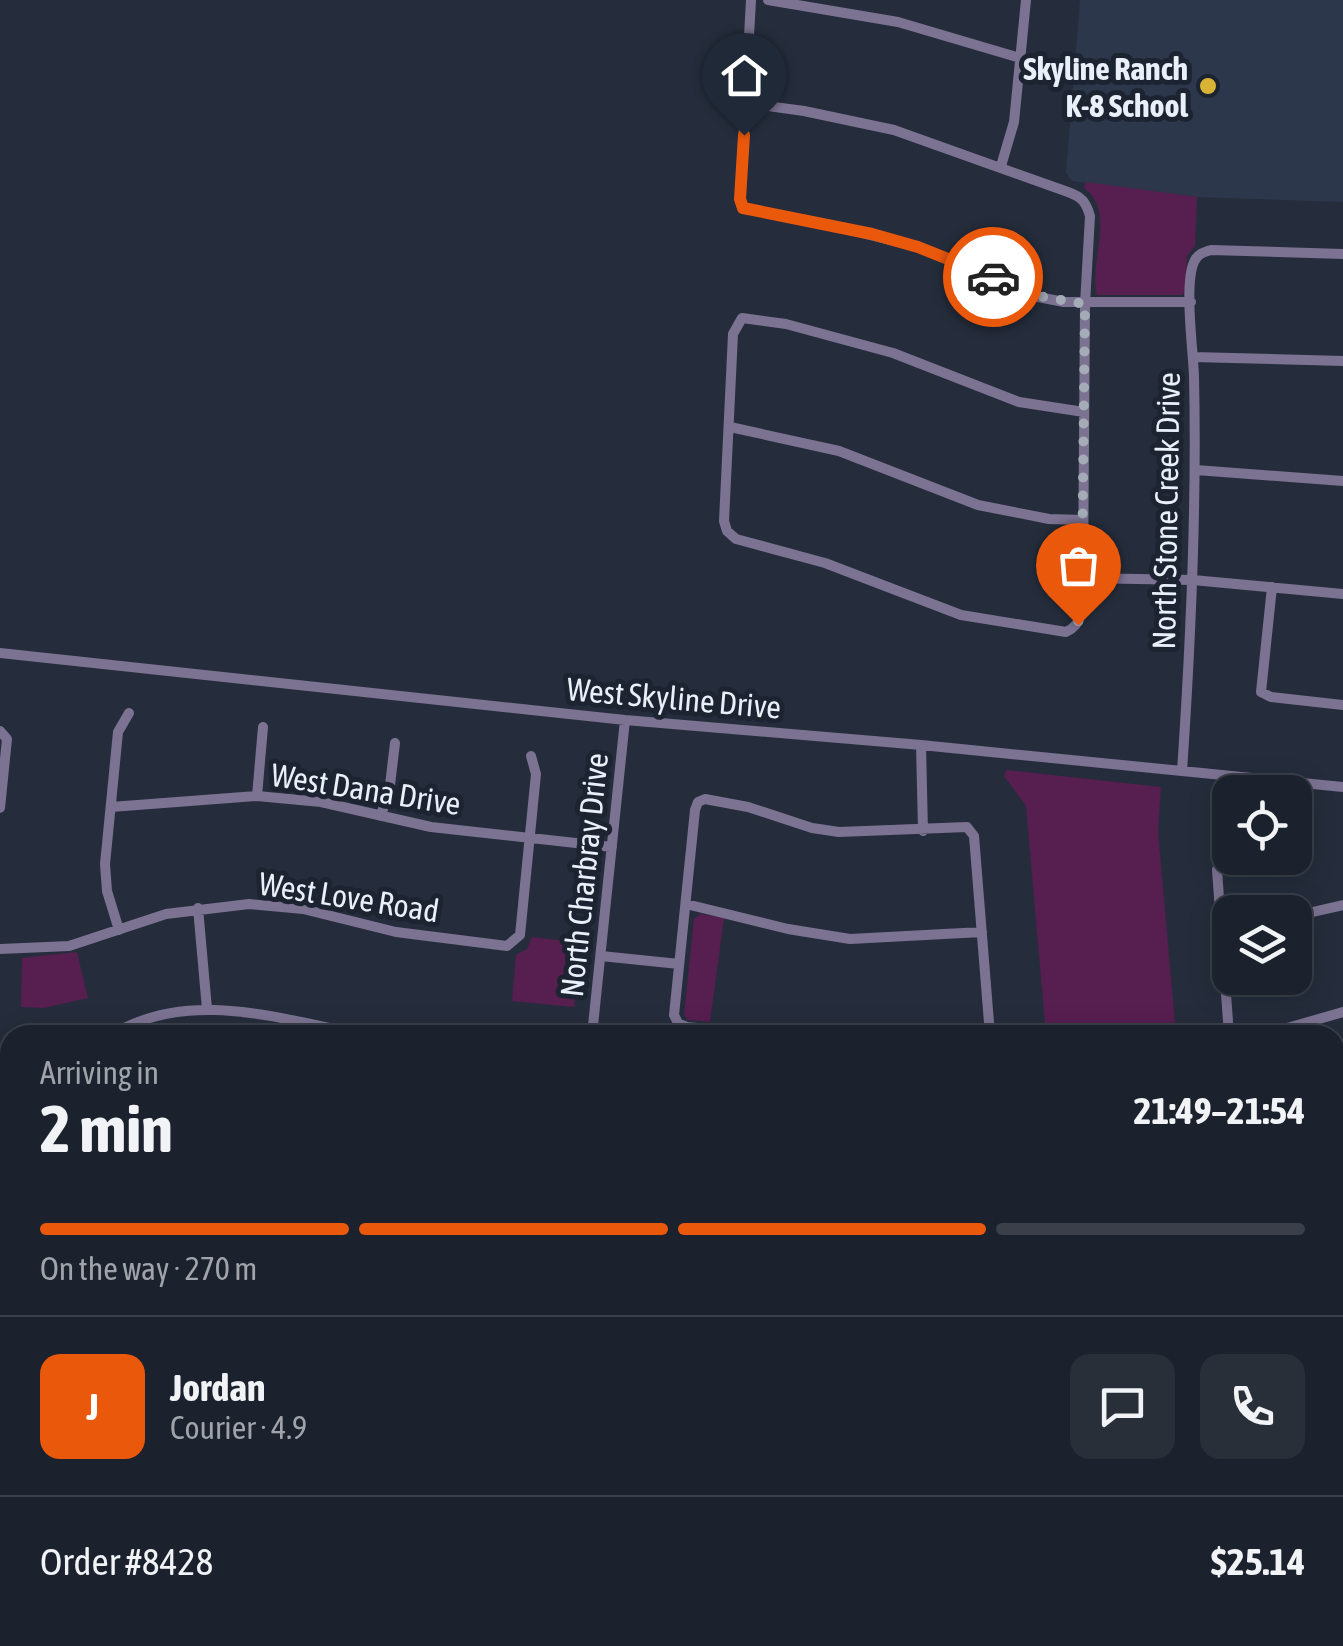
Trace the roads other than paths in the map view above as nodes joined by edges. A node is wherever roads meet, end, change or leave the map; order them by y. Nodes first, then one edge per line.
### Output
1 (751, 0) edge
2 (768, 0) edge
3 (1026, 0) edge
4 (1020, 58) junction
5 (745, 103) junction
6 (1001, 166) junction
7 (1343, 254) edge
8 (1191, 302) junction
9 (1085, 304) junction
10 (1193, 357) junction
11 (1343, 361) edge
12 (1084, 412) junction
13 (730, 426) junction
14 (1196, 470) junction
15 (1343, 481) edge
16 (1083, 520) junction
17 (1082, 578) junction
18 (1193, 580) junction
19 (1272, 587) junction
20 (1343, 594) edge
21 (0, 653) edge
22 (1343, 705) edge
23 (128, 713) dead end
24 (625, 720) junction
25 (263, 728) dead end
26 (1, 731) edge
27 (395, 742) dead end
28 (921, 745) junction
29 (530, 756) dead end
30 (1182, 771) junction
31 (1343, 788) edge
32 (258, 796) junction
33 (111, 807) junction
34 (0, 808) edge
35 (381, 816) junction
36 (923, 830) junction
37 (530, 838) junction
38 (612, 847) junction
39 (686, 904) junction
40 (1343, 904) edge
41 (198, 908) junction
42 (1312, 912) edge
43 (119, 930) junction
44 (982, 932) junction
45 (0, 949) edge
46 (601, 956) junction
47 (679, 964) junction
48 (1228, 995) edge
49 (207, 1009) junction
50 (1343, 1012) edge
51 (133, 1025) edge
52 (310, 1025) edge
53 (593, 1025) edge
54 (683, 1025) edge
55 (989, 1025) edge
56 (1229, 1025) edge
57 (1298, 1025) edge

1 - 5 street
2 - 4 street
3 - 4 street
4 - 6 street
5 - 6 street
5 - 9 street
6 - 9 street
7 - 8 street, North Stone Creek Drive
8 - 9 street
8 - 10 street, North Stone Creek Drive
9 - 12 street
10 - 11 street
10 - 14 street, North Stone Creek Drive
12 - 13 street
12 - 16 street
13 - 16 street
13 - 17 street
14 - 15 street
14 - 18 street, North Stone Creek Drive
16 - 17 street
17 - 18 street
18 - 19 street
18 - 30 street, North Stone Creek Drive
19 - 20 street
19 - 22 street
21 - 24 street, West Skyline Drive
23 - 33 street
24 - 28 street, West Skyline Drive
24 - 38 street, North Charbray Drive
25 - 32 street
26 - 34 street
27 - 35 street
28 - 30 street, West Skyline Drive
28 - 36 street
29 - 37 street
30 - 31 street, West Skyline Drive
32 - 33 street, West Dana Drive
32 - 35 street, West Dana Drive
33 - 43 street
35 - 37 street, West Dana Drive
36 - 39 street
36 - 44 street
37 - 38 street, West Dana Drive
37 - 41 street, West Love Road
38 - 46 street, North Charbray Drive
39 - 44 street
39 - 47 street
40 - 42 street
41 - 43 street, West Love Road
41 - 49 street
43 - 45 street, West Love Road
44 - 55 street
46 - 47 street
46 - 53 street, North Charbray Drive
47 - 54 street
48 - 56 street
49 - 51 street
49 - 52 street
50 - 57 street

